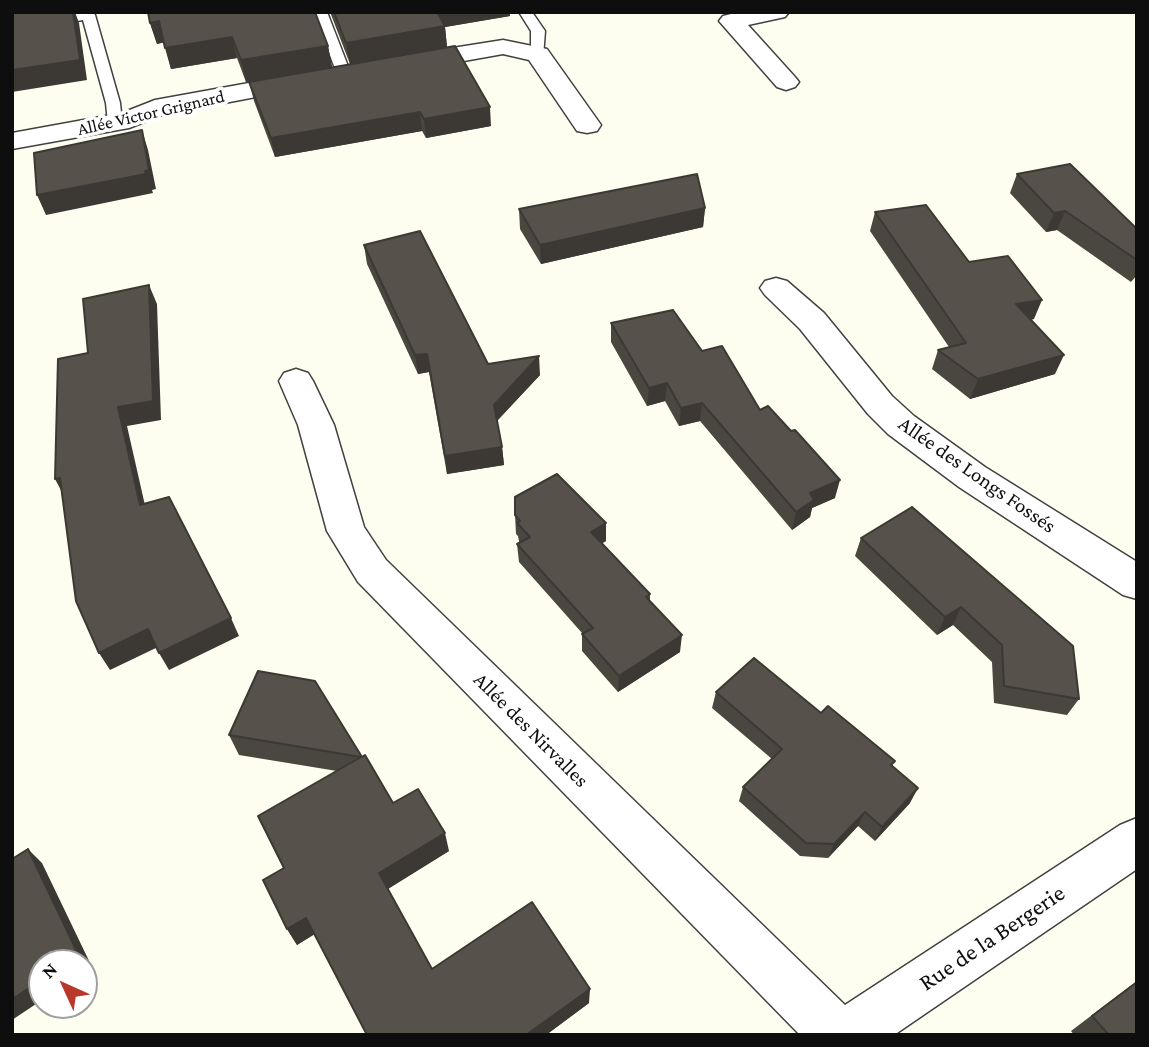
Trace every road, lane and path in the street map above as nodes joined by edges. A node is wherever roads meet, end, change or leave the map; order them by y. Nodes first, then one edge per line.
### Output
1 (320, 12) edge
2 (525, 12) edge
3 (777, 12) edge
4 (12, 28) edge
5 (538, 54) junction
6 (366, 70) junction
7 (786, 82) dead end
8 (115, 123) junction
9 (587, 125) dead end
10 (12, 141) edge
11 (776, 288) dead end
12 (296, 381) dead end
13 (1137, 583) edge
14 (1137, 842) edge
15 (837, 1035) edge
16 (847, 1035) edge

1 - 6 lane
2 - 5 lane
3 - 7 street
4 - 8 lane
5 - 6 street, Allée Victor Grignard
5 - 9 street
6 - 8 street, Allée Victor Grignard
8 - 10 street, Allée Victor Grignard
11 - 13 street, Allée des Longs Fossés
12 - 15 street, Allée des Nirvalles
14 - 16 street, Rue de la Bergerie

